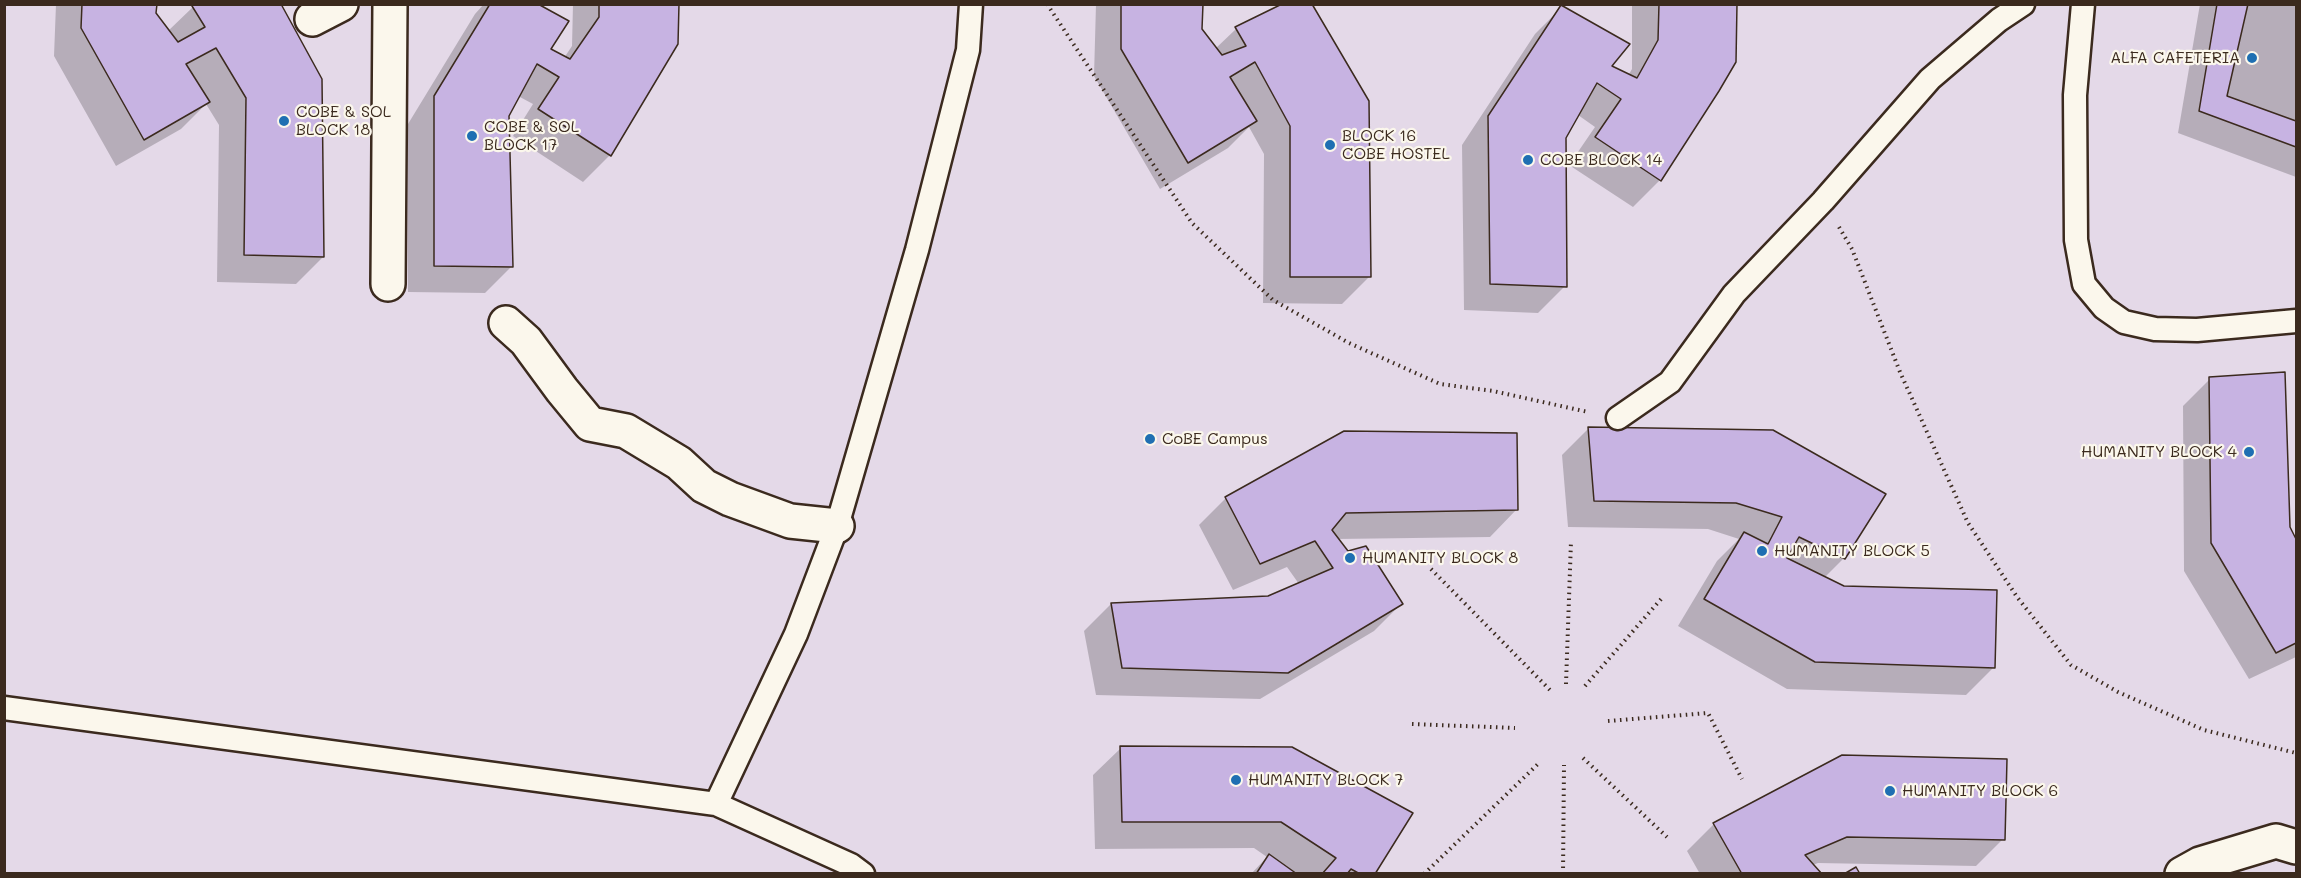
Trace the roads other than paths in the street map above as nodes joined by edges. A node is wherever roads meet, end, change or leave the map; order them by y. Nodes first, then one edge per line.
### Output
1 (341, 4) edge
2 (390, 4) edge
3 (971, 4) edge
4 (2023, 4) edge
5 (2083, 4) edge
6 (312, 20) dead end
7 (388, 284) dead end
8 (2296, 321) edge
9 (506, 323) dead end
10 (1618, 418) road end
11 (837, 526) junction
12 (4, 708) edge
13 (716, 804) junction
14 (2296, 847) edge
15 (863, 873) edge
16 (2182, 873) edge

1 - 6 street
2 - 7 street
3 - 11 lane
4 - 10 lane
5 - 8 lane
9 - 11 street
11 - 13 lane
12 - 13 lane
13 - 15 lane
14 - 16 street

